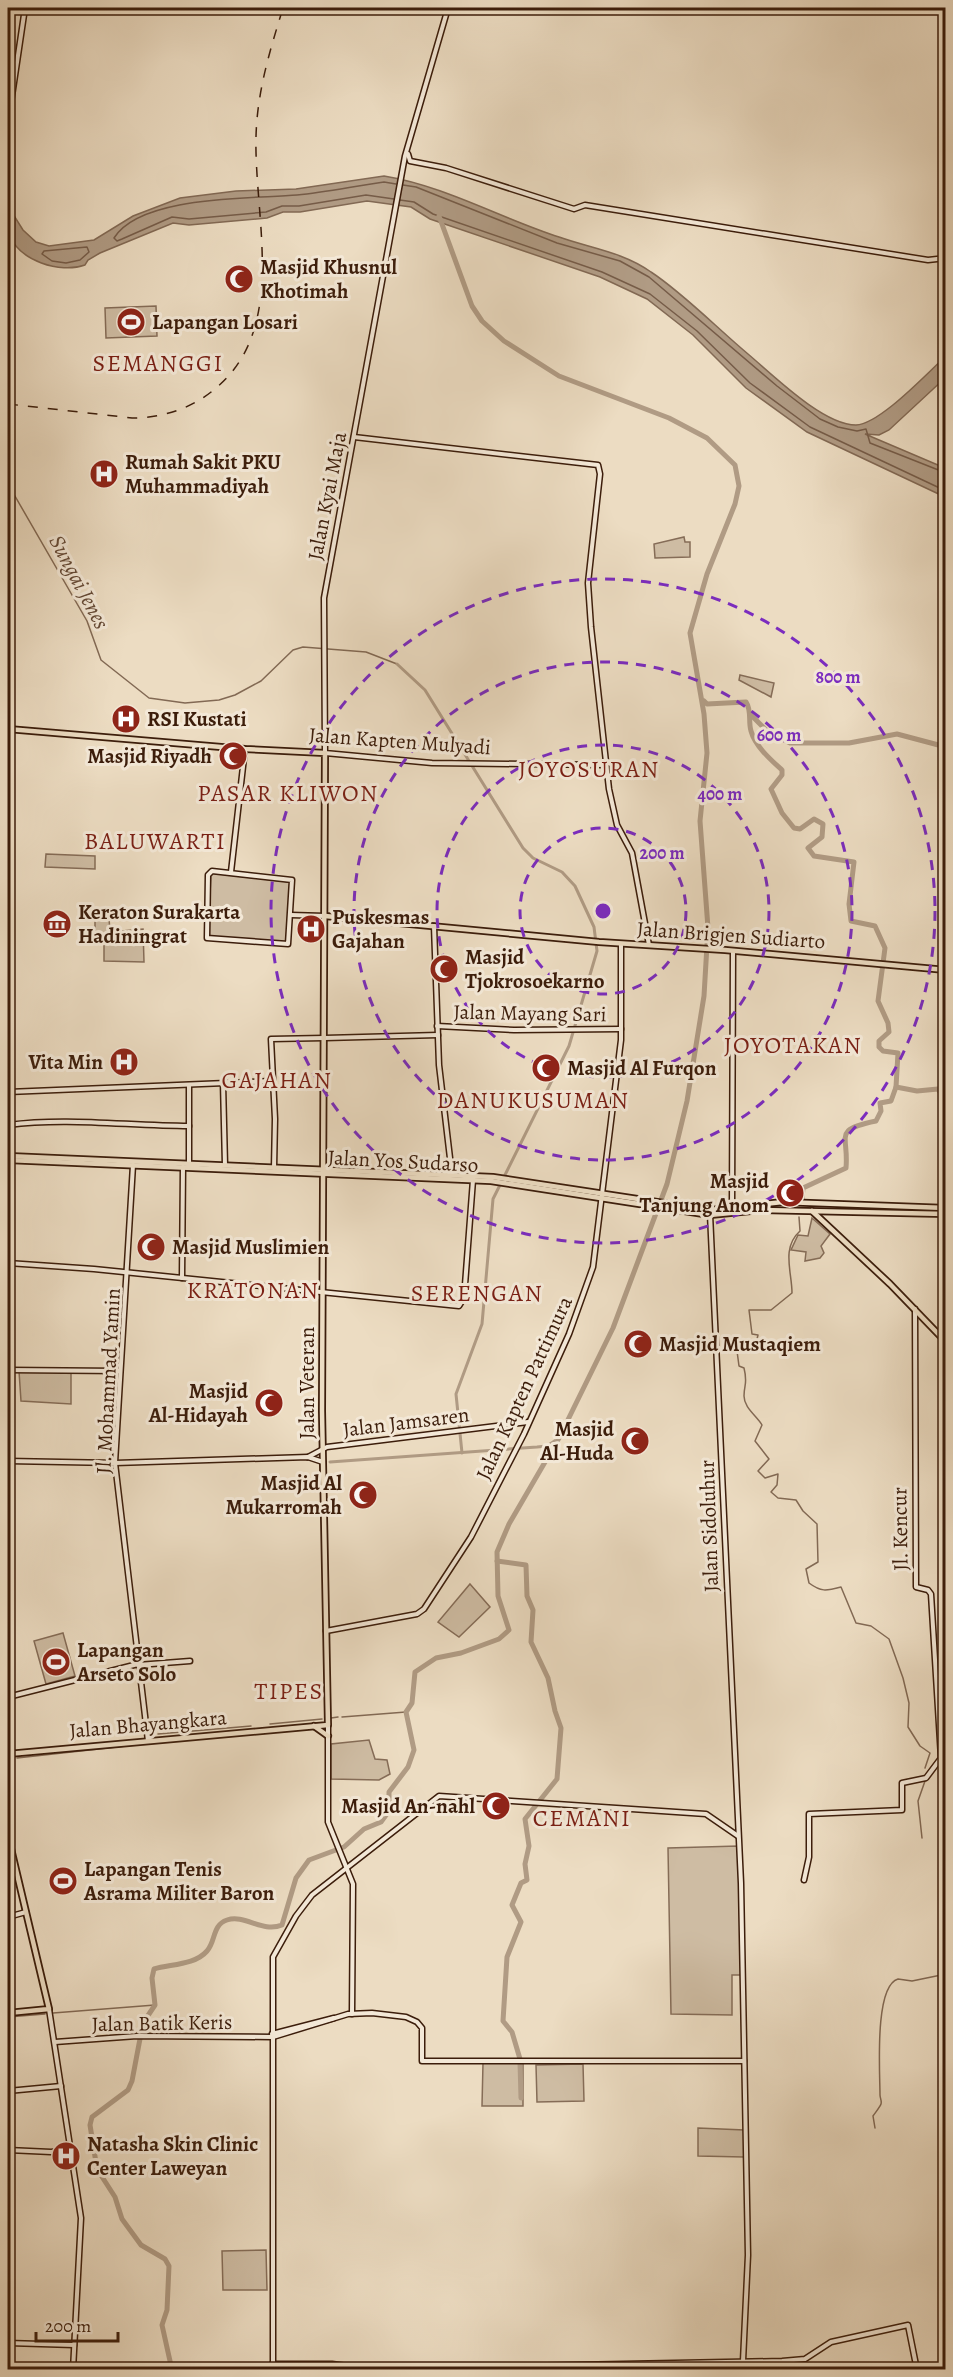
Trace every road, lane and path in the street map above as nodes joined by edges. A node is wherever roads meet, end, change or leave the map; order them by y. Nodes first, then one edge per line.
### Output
1 (25, 8) edge
2 (448, 8) edge
3 (415, 121) junction
4 (8, 123) edge
5 (945, 258) edge
6 (354, 437) junction
7 (8, 729) edge
8 (245, 749) junction
9 (325, 753) junction
10 (606, 765) junction
11 (231, 870) junction
12 (291, 915) junction
13 (325, 916) junction
14 (434, 926) junction
15 (621, 944) junction
16 (649, 945) junction
17 (733, 951) junction
18 (945, 970) edge
19 (437, 1026) junction
20 (621, 1029) junction
21 (438, 1035) junction
22 (325, 1038) junction
23 (272, 1081) junction
24 (223, 1083) junction
25 (189, 1084) junction
26 (8, 1092) edge
27 (8, 1125) edge
28 (189, 1126) junction
29 (8, 1158) edge
30 (133, 1163) junction
31 (186, 1166) junction
32 (225, 1166) junction
33 (274, 1168) junction
34 (325, 1171) junction
35 (402, 1175) junction
36 (452, 1175) junction
37 (473, 1178) junction
38 (600, 1194) junction
39 (794, 1202) junction
40 (813, 1203) junction
41 (732, 1208) junction
42 (945, 1208) edge
43 (798, 1211) junction
44 (812, 1211) junction
45 (710, 1212) junction
46 (945, 1214) edge
47 (8, 1263) edge
48 (129, 1272) junction
49 (182, 1278) junction
50 (323, 1292) junction
51 (915, 1309) junction
52 (945, 1342) edge
53 (8, 1370) edge
54 (120, 1371) junction
55 (529, 1422) junction
56 (323, 1448) junction
57 (308, 1457) junction
58 (8, 1461) edge
59 (323, 1462) junction
60 (115, 1463) junction
61 (326, 1631) junction
62 (190, 1661) dead end
63 (138, 1664) junction
64 (8, 1697) edge
65 (328, 1725) junction
66 (314, 1726) junction
67 (328, 1736) junction
68 (148, 1741) junction
69 (8, 1754) edge
70 (8, 1836) edge
71 (739, 1837) junction
72 (346, 1866) junction
73 (804, 1880) dead end
74 (26, 1912) junction
75 (8, 1917) edge
76 (49, 2009) junction
77 (8, 2013) edge
78 (352, 2014) junction
79 (272, 2024) junction
80 (296, 2029) junction
81 (281, 2031) junction
82 (271, 2036) junction
83 (55, 2042) junction
84 (744, 2061) junction
85 (61, 2086) junction
86 (8, 2091) edge
87 (8, 2150) edge
88 (71, 2150) junction
89 (8, 2343) edge
90 (74, 2345) junction
91 (744, 2361) junction
92 (272, 2364) junction
93 (73, 2370) edge
94 (273, 2370) edge
95 (917, 2370) edge

1 - 4 street
2 - 3 street
3 - 5 street
3 - 6 street, Jalan Kyai Maja
6 - 9 street, Jalan Kyai Maja
6 - 10 street
7 - 8 main road, Jalan Kapten Mulyadi
8 - 9 main road, Jalan Kapten Mulyadi
8 - 11 street
9 - 10 street, Jalan Kapten Mulyadi
9 - 13 main road, Jalan Veteran
10 - 16 street
11 - 12 street
11 - 12 street
12 - 13 street
13 - 14 main road, Jalan Brigjen Sudiarto
13 - 22 main road, Jalan Veteran
14 - 15 main road, Jalan Brigjen Sudiarto
14 - 19 street
15 - 16 main road, Jalan Brigjen Sudiarto
15 - 20 street, Jalan Kapten Pattimura
16 - 17 main road, Jalan Brigjen Sudiarto
17 - 18 main road, Jalan Brigjen Sudiarto
17 - 41 street
19 - 20 street, Jalan Mayang Sari
19 - 21 street
20 - 38 street, Jalan Kapten Pattimura
21 - 22 street
21 - 36 street
22 - 23 street
22 - 34 main road, Jalan Veteran
23 - 24 street
23 - 33 street
24 - 25 street
24 - 32 street
25 - 26 street
25 - 28 street
27 - 28 street
28 - 31 street
29 - 30 main road, Jalan Yos Sudarso
30 - 31 main road, Jalan Yos Sudarso
30 - 48 street, Jl. Mohammad Yamin
31 - 32 main road, Jalan Yos Sudarso
31 - 34 main road, Jalan Yos Sudarso
31 - 49 street
32 - 33 main road, Jalan Yos Sudarso
33 - 34 main road, Jalan Yos Sudarso
34 - 35 main road, Jalan Yos Sudarso
34 - 50 main road, Jalan Veteran
35 - 36 main road, Jalan Yos Sudarso
35 - 37 main road, Jalan Yos Sudarso
36 - 37 main road, Jalan Yos Sudarso
37 - 38 main road, Jalan Yos Sudarso
37 - 50 street
38 - 45 main road, Jalan Yos Sudarso
38 - 55 street, Jalan Kapten Pattimura
39 - 40 main road
39 - 41 main road
39 - 43 main road
40 - 42 main road
40 - 44 street
41 - 45 main road
43 - 44 main road, Jalan Yos Sudarso
43 - 45 main road, Jalan Yos Sudarso
44 - 46 main road, Jalan Yos Sudarso
44 - 51 main road
45 - 71 street, Jalan Sidoluhur
47 - 48 street
48 - 49 street
48 - 54 street, Jl. Mohammad Yamin
49 - 50 street
50 - 56 main road, Jalan Veteran
51 - 52 main road
51 - 73 street, Jl. Kencur
53 - 54 street
54 - 60 street, Jl. Mohammad Yamin
55 - 56 street, Jalan Jamsaren
55 - 61 street, Jalan Kapten Pattimura
56 - 57 street
56 - 59 main road, Jalan Veteran
57 - 59 street
57 - 60 street
58 - 60 street
59 - 61 main road, Jalan Veteran
60 - 63 street, Jl. Mohammad Yamin
61 - 65 main road, Jalan Veteran
62 - 63 street
63 - 64 street
63 - 68 street, Jl. Mohammad Yamin
65 - 66 main road, Jalan Bhayangkara
65 - 67 street, Jalan Veteran
66 - 67 main road
66 - 68 main road, Jalan Bhayangkara
67 - 72 street, Jalan Veteran
68 - 69 main road, Jalan Bhayangkara
70 - 74 main road
71 - 72 street
71 - 84 street, Jalan Sidoluhur
72 - 78 street, Jalan Veteran
72 - 79 street
74 - 75 street
74 - 76 main road
76 - 77 main road
76 - 83 street
78 - 80 street
78 - 84 street
79 - 81 street
79 - 82 street
80 - 81 street
80 - 82 street
81 - 82 street
82 - 83 street, Jalan Batik Keris
82 - 92 street
83 - 85 street
84 - 91 street, Jalan Sidoluhur
85 - 86 street
85 - 88 street
87 - 88 street
88 - 90 street
89 - 90 street
90 - 93 street
91 - 92 street
91 - 95 street
92 - 94 street

